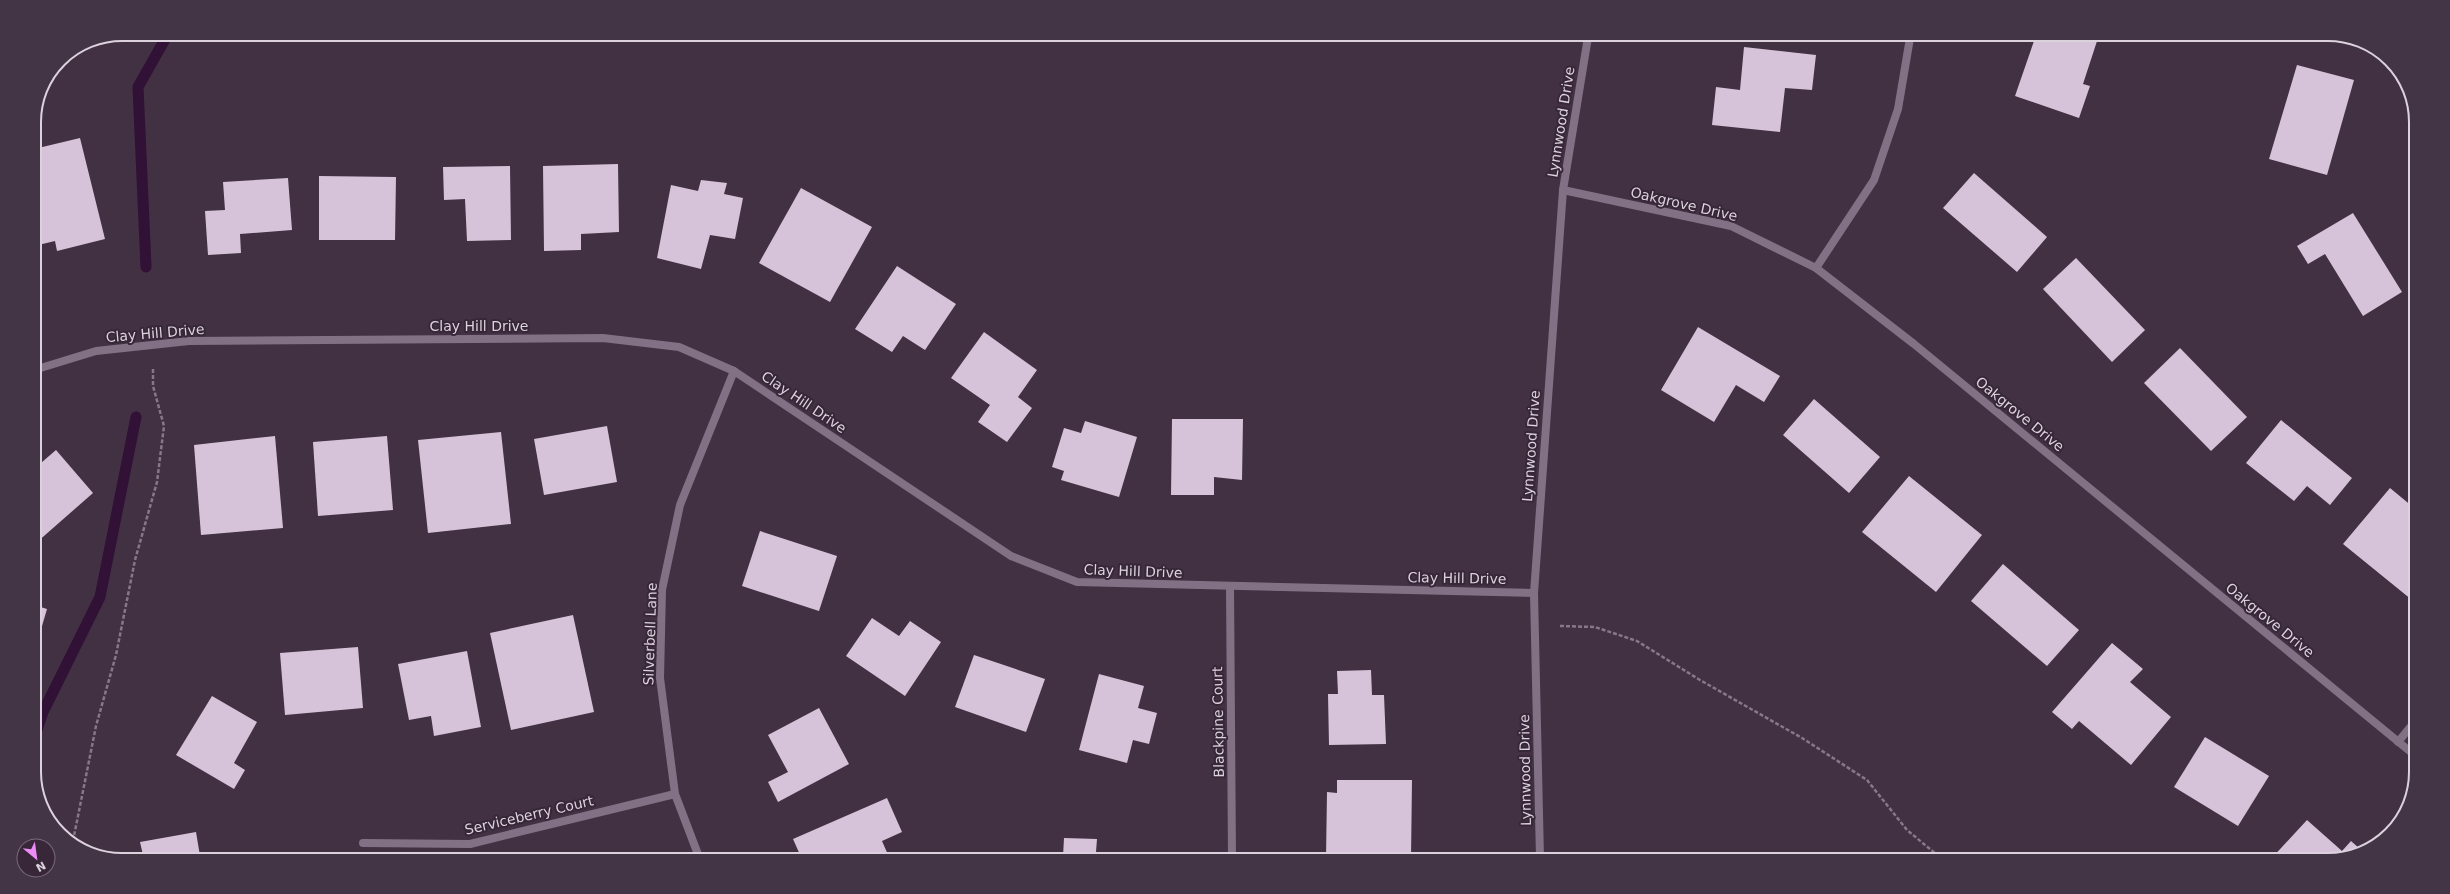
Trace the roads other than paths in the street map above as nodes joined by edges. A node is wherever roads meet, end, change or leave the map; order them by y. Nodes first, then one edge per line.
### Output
1 (1587, 41) edge
2 (1909, 41) edge
3 (1563, 190) junction
4 (1816, 268) junction
5 (41, 368) edge
6 (734, 371) junction
7 (1230, 586) junction
8 (1534, 593) junction
9 (2409, 729) edge
10 (2398, 742) junction
11 (2409, 751) edge
12 (675, 794) junction
13 (363, 844) dead end
14 (697, 853) edge
15 (1232, 853) edge
16 (1540, 853) edge

1 - 3 street, Lynnwood Drive
2 - 4 street
3 - 4 street, Oakgrove Drive
3 - 8 street, Lynnwood Drive
4 - 10 street, Oakgrove Drive
5 - 6 street, Clay Hill Drive
6 - 7 street, Clay Hill Drive
6 - 12 street, Silverbell Lane
7 - 8 street, Clay Hill Drive
7 - 15 street, Blackpine Court
8 - 16 street, Lynnwood Drive
9 - 10 street
10 - 11 street, Oakgrove Drive
12 - 13 street, Serviceberry Court
12 - 14 street, Silverbell Lane

